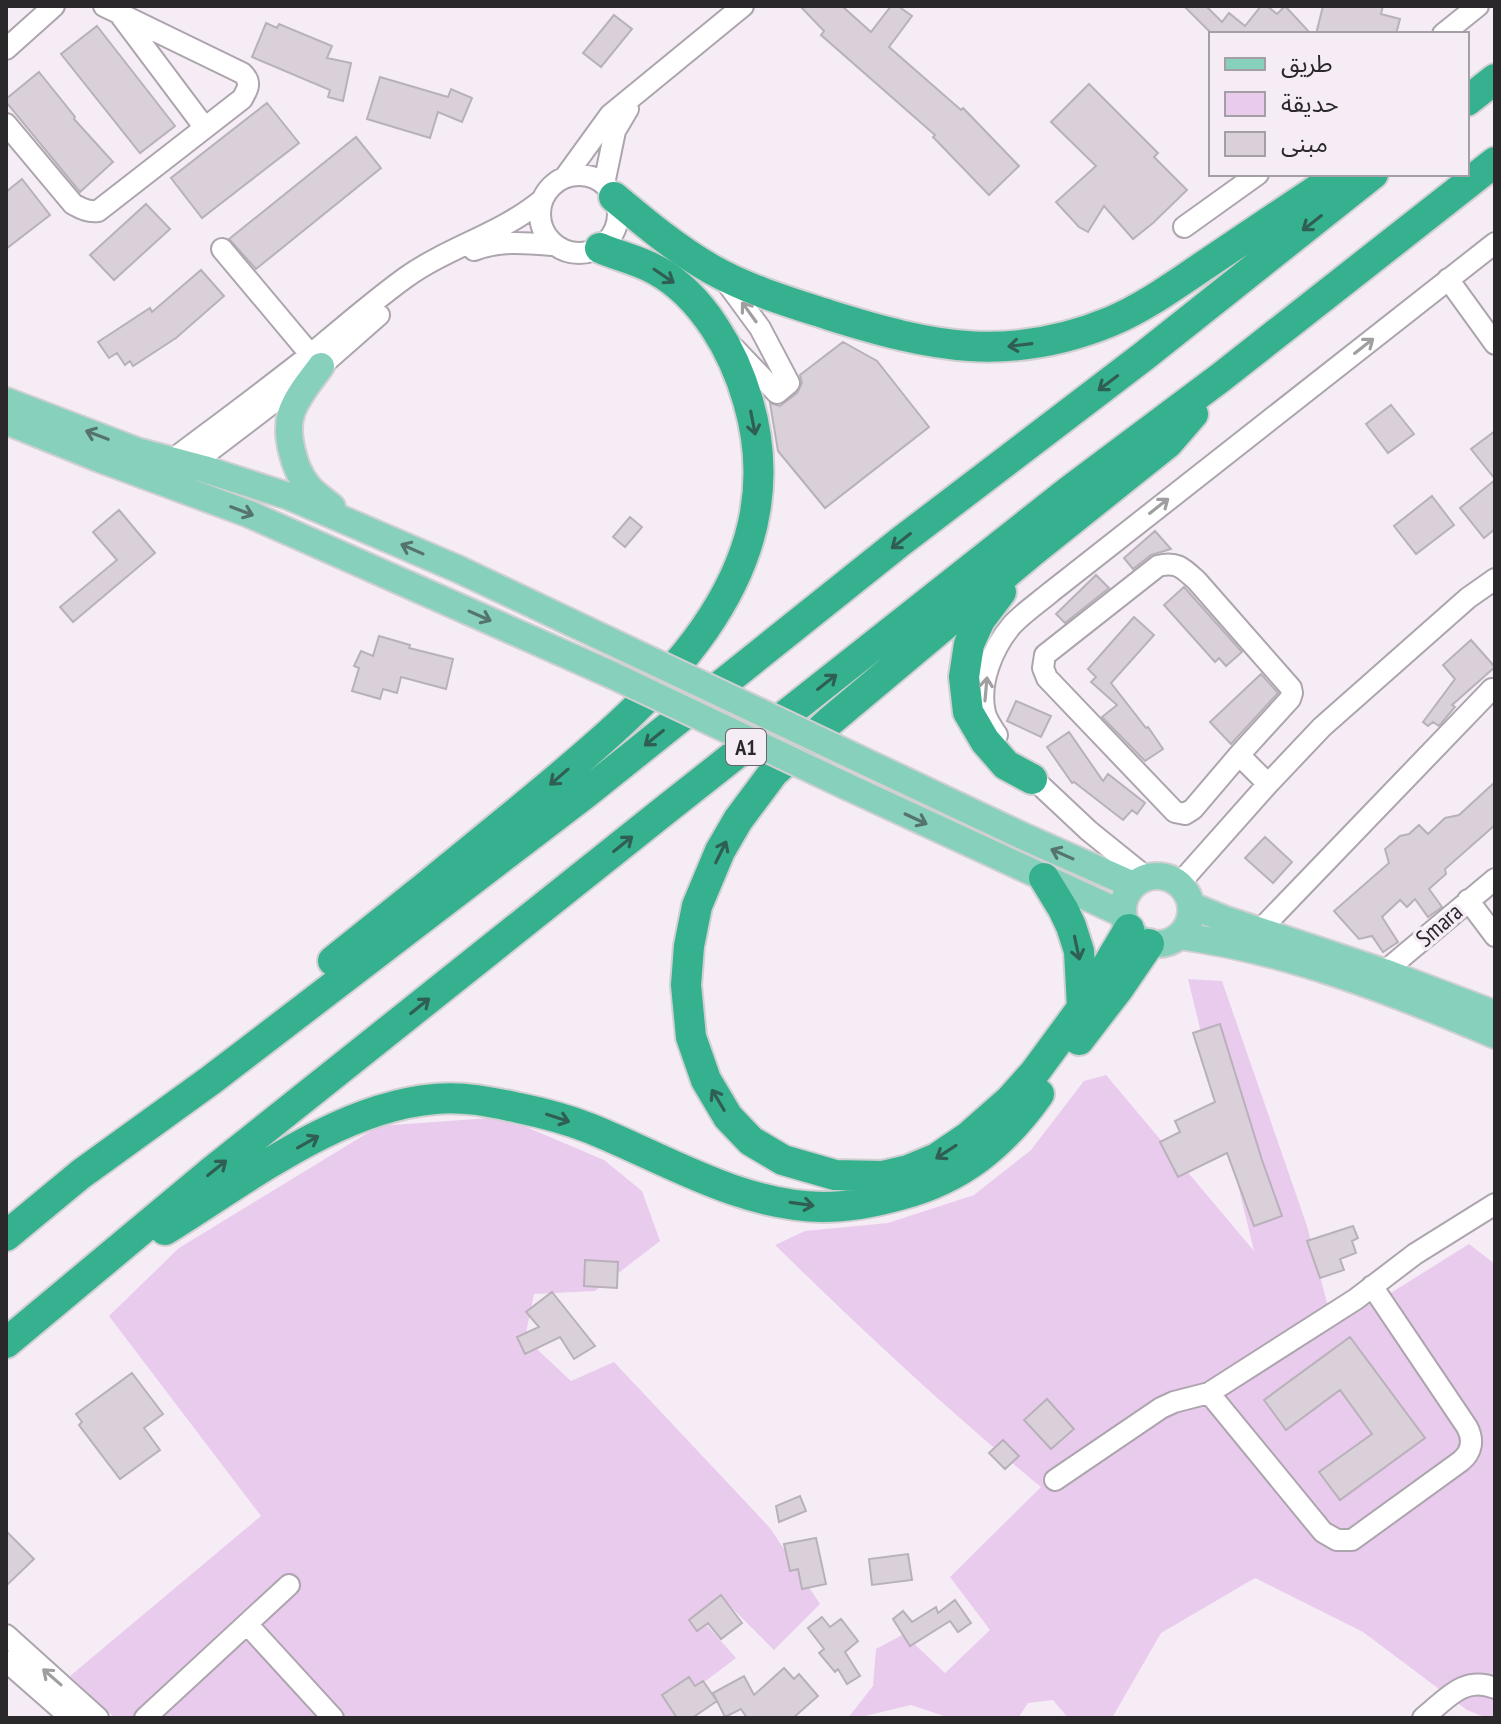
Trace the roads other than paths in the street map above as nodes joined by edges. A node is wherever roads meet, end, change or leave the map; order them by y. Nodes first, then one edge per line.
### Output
1 (54, 6) edge
2 (743, 6) edge
3 (110, 9) edge
4 (1469, 9) edge
5 (1445, 32) edge
6 (6, 49) edge
7 (1495, 70) edge
8 (1495, 79) edge
9 (1469, 88) edge
10 (636, 94) junction
11 (1469, 99) edge
12 (6, 124) edge
13 (205, 128) junction
14 (1495, 162) edge
15 (1255, 176) edge
16 (1338, 176) edge
17 (1370, 176) edge
18 (565, 177) junction
19 (609, 191) junction
20 (542, 200) junction
21 (1184, 227) dead end
22 (1495, 243) edge
23 (553, 245) junction
24 (600, 248) junction
25 (222, 249) dead end
26 (720, 273) junction
27 (1448, 279) junction
28 (712, 326) junction
29 (1495, 344) edge
30 (316, 360) junction
31 (1220, 378) junction
32 (6, 401) edge
33 (6, 421) edge
34 (170, 472) junction
35 (350, 522) junction
36 (1033, 551) junction
37 (1495, 579) edge
38 (1492, 689) dead end
39 (1239, 755) junction
40 (1032, 779) junction
41 (1268, 784) junction
42 (1044, 878) junction
43 (1495, 879) edge
44 (1140, 881) junction
45 (1186, 895) junction
46 (1468, 900) junction
47 (1133, 929) junction
48 (1259, 931) junction
49 (1180, 936) junction
50 (1495, 936) edge
51 (1384, 972) junction
52 (1082, 1008) junction
53 (1495, 1014) edge
54 (1495, 1035) edge
55 (81, 1174) junction
56 (1495, 1196) edge
57 (1495, 1204) edge
58 (6, 1236) edge
59 (1372, 1286) junction
60 (53, 1304) junction
61 (6, 1343) edge
62 (1209, 1393) junction
63 (1055, 1480) dead end
64 (289, 1585) dead end
65 (247, 1624) junction
66 (6, 1635) edge
67 (6, 1661) edge
68 (1495, 1688) edge
69 (71, 1718) edge
70 (98, 1718) edge
71 (145, 1718) edge
72 (333, 1718) edge
73 (1423, 1718) edge

1 - 6 street
2 - 10 street
3 - 13 street
3 - 13 street
4 - 5 street
7 - 9 highway
8 - 11 highway
10 - 18 street
10 - 19 street
12 - 13 street
14 - 31 highway, A1
15 - 21 street
16 -> 26 highway
17 -> 55 highway
18 - 19 street
18 - 20 street
19 - 24 street
19 - 26 highway
20 - 23 street
20 - 30 street
22 - 27 street
23 - 24 street
23 - 30 street
24 -> 28 highway
25 - 30 street
28 -> 26 street
27 - 29 street
40 -> 27 street
28 -> 55 highway
30 - 34 street
30 - 35 main road
31 - 36 highway
60 -> 31 highway, A1
34 -> 32 main road
33 - 34 main road
34 - 35 main road
34 -> 42 main road, bridge
44 -> 35 main road, bridge
36 - 40 highway
52 -> 36 highway
37 - 41 street
38 - 48 street
39 - 39 street
39 - 41 street
40 - 44 street
41 - 45 street
42 - 47 main road
42 -> 52 highway
43 - 46 street, Smara
44 - 45 main road
44 - 47 main road
45 - 48 main road
45 - 49 main road
46 - 50 street
46 - 51 street, Smara
47 - 49 main road
47 - 52 highway
60 -> 47 highway
48 - 51 main road
49 - 54 main road
51 - 53 main road
55 - 58 highway
56 - 57 street
57 - 59 street
59 - 62 street
59 - 62 street
60 - 61 highway, A1
62 - 63 street
64 - 65 street
65 - 71 street
65 - 72 street
70 -> 66 street
67 - 69 street
68 - 73 street

